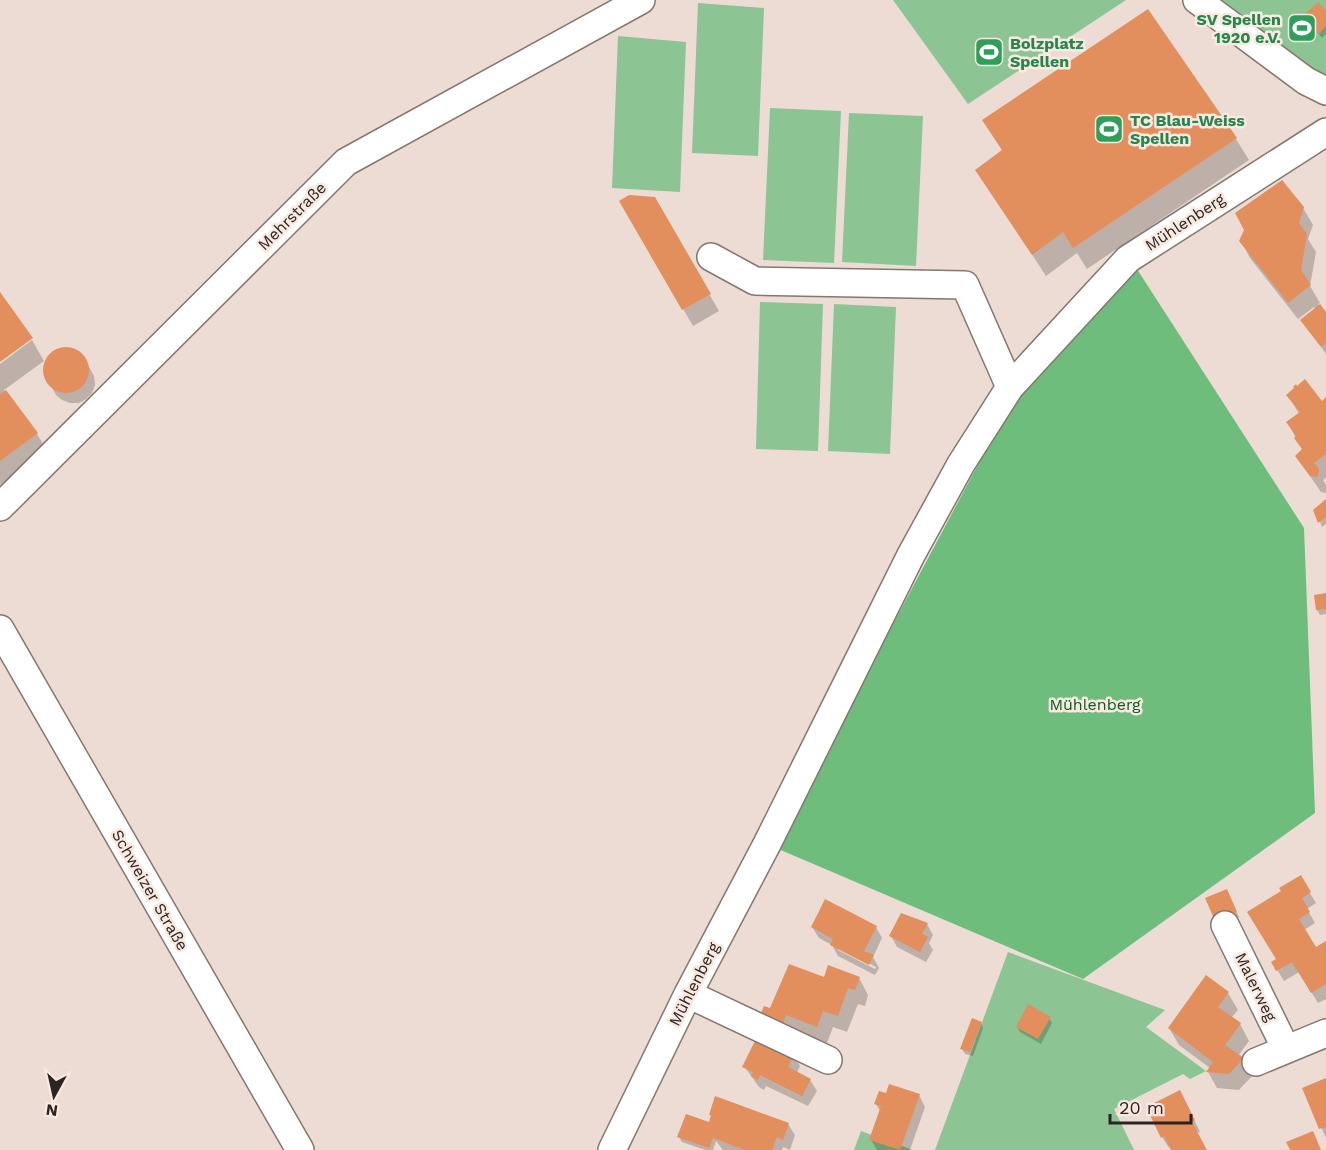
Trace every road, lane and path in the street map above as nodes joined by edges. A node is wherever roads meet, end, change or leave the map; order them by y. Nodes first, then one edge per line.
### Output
1 (641, 0) edge
2 (1197, 0) edge
3 (1326, 91) edge
4 (1326, 132) edge
5 (711, 257) dead end
6 (1010, 387) junction
7 (0, 507) edge
8 (0, 629) edge
9 (1225, 925) dead end
10 (688, 994) junction
11 (1326, 1033) edge
12 (1286, 1049) junction
13 (828, 1060) dead end
14 (1256, 1062) dead end
15 (300, 1150) edge
16 (612, 1150) edge

1 - 7 street, Mehrstraße
2 - 3 street
4 - 6 street, Mühlenberg
5 - 6 street
6 - 10 street, Mühlenberg
8 - 15 street, Schweizer Straße
9 - 12 street, Malerweg
10 - 13 street
10 - 16 street, Mühlenberg
11 - 12 street
12 - 14 street

